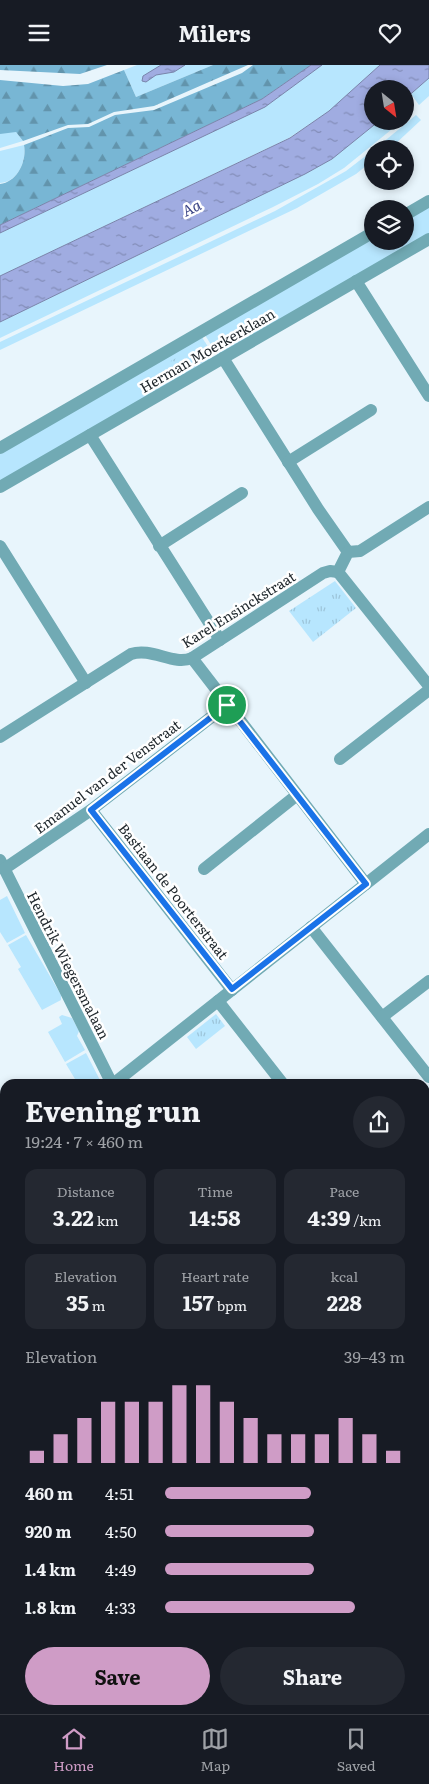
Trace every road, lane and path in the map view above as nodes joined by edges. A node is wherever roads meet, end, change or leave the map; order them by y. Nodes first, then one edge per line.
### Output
1 (429, 201) edge
2 (414, 210) edge
3 (364, 238) edge
4 (429, 239) edge
5 (356, 281) junction
6 (223, 358) junction
7 (424, 378) edge
8 (429, 396) edge
9 (371, 410) dead end
10 (90, 435) junction
11 (0, 448) edge
12 (288, 462) junction
13 (0, 487) edge
14 (242, 493) dead end
15 (429, 507) edge
16 (0, 546) edge
17 (159, 546) junction
18 (348, 552) junction
19 (338, 572) junction
20 (220, 640) junction
21 (192, 658) junction
22 (86, 683) junction
23 (429, 688) edge
24 (227, 705) junction
25 (0, 737) edge
26 (340, 759) dead end
27 (297, 795) junction
28 (91, 810) junction
29 (429, 834) edge
30 (2, 864) edge
31 (204, 869) dead end
32 (366, 884) junction
33 (311, 927) junction
34 (429, 981) edge
35 (232, 989) junction
36 (218, 1001) junction
37 (382, 1017) junction
38 (429, 1077) edge
39 (110, 1079) edge
40 (119, 1079) edge
41 (279, 1079) edge

1 - 2 street
3 - 11 street, Herman Moerkerklaan
4 - 5 street, Herman Moerkerklaan
5 - 6 street, Herman Moerkerklaan
5 - 7 street
6 - 10 street, Herman Moerkerklaan
6 - 12 street
7 - 8 street
9 - 12 street
10 - 13 street, Herman Moerkerklaan
10 - 17 street
12 - 18 street
14 - 17 street
15 - 18 street
16 - 22 street
17 - 20 street
18 - 19 street
19 - 20 street, Karel Ensinckstraat
19 - 23 street
20 - 21 street, Karel Ensinckstraat
21 - 22 street, Karel Ensinckstraat
21 - 24 street
22 - 25 street, Karel Ensinckstraat
23 - 26 street
24 - 27 street
24 - 28 street, Emanuel van der Venstraat
27 - 31 street
27 - 32 street
28 - 30 street, Emanuel van der Venstraat
28 - 35 street, Bastiaan de Poorterstraat
29 - 32 street
30 - 39 street, Hendrik Wiegersmalaan
32 - 33 street
33 - 35 street
33 - 37 street
34 - 37 street
35 - 36 street
36 - 40 street
36 - 41 street
37 - 38 street

